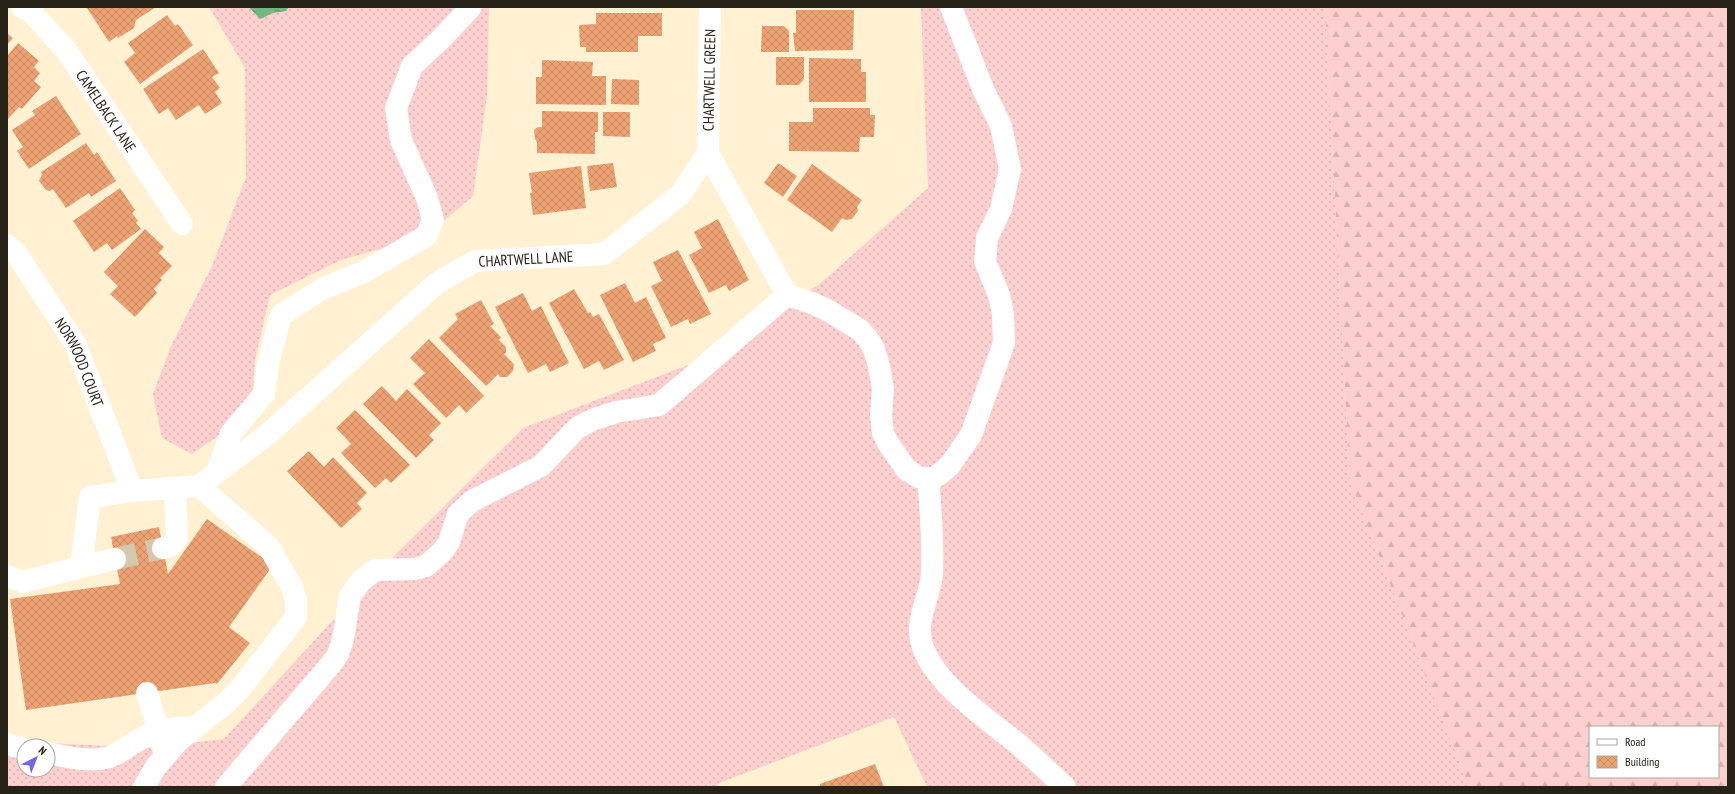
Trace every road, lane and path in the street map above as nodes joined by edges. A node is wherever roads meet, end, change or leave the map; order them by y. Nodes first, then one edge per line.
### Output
1 (22, 7) edge
2 (471, 7) edge
3 (710, 7) edge
4 (951, 7) edge
5 (708, 154) junction
6 (182, 224) dead end
7 (7, 245) edge
8 (787, 295) junction
9 (218, 472) junction
10 (928, 479) junction
11 (199, 486) junction
12 (175, 488) junction
13 (132, 491) junction
14 (163, 548) tunnel mouth
15 (115, 559) tunnel mouth
16 (81, 567) junction
17 (7, 576) edge
18 (147, 693) dead end
19 (195, 727) junction
20 (159, 731) junction
21 (56, 754) edge
22 (164, 757) junction
23 (144, 787) edge
24 (226, 787) edge
25 (1065, 787) edge

1 - 6 street, CAMELBACK LANE
2 - 9 street
3 - 5 street, CHARTWELL GREEN
4 - 10 street
5 - 8 street
5 - 9 street, CHARTWELL LANE
7 - 13 street, NORWOOD COURT
8 - 10 street
8 - 24 street
9 - 11 street, CHARTWELL LANE
10 - 25 street
11 - 12 street
11 - 19 street
12 - 13 street
12 - 14 street
13 - 16 street
15 - 16 street
16 - 17 street
18 - 20 street
19 - 20 street
19 - 22 street
20 - 21 street
20 - 22 street
22 - 23 street

